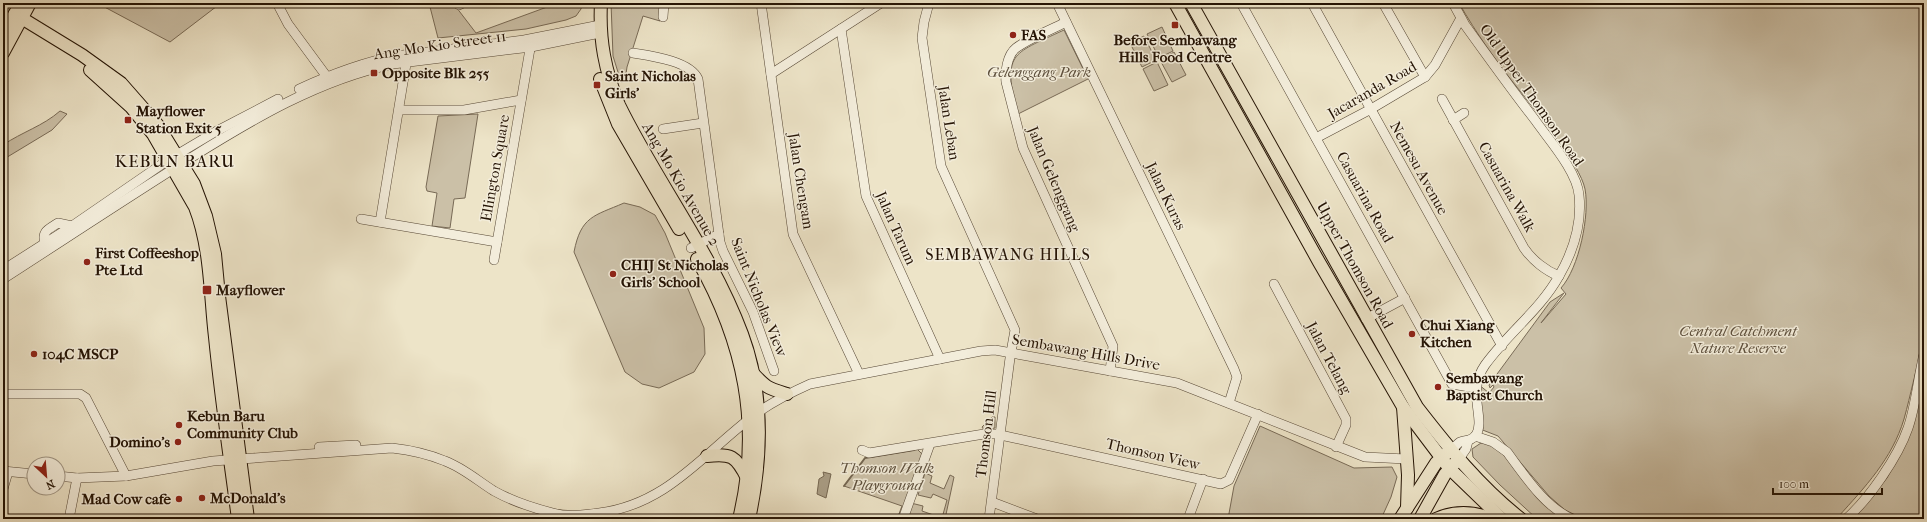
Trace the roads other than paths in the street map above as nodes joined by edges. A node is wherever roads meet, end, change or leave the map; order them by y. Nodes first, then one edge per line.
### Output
1 (21, 3) edge
2 (30, 3) edge
3 (277, 3) edge
4 (593, 3) edge
5 (601, 3) edge
6 (664, 3) edge
7 (761, 3) edge
8 (881, 3) edge
9 (929, 3) edge
10 (1057, 3) edge
11 (1175, 3) edge
12 (1192, 3) edge
13 (1241, 3) edge
14 (1312, 3) edge
15 (1383, 3) edge
16 (1453, 3) edge
17 (663, 17) dead end
18 (1461, 18) junction
19 (17, 19) junction
20 (1066, 22) junction
21 (596, 29) junction
22 (841, 29) junction
23 (3, 34) edge
24 (531, 43) junction
25 (3, 53) edge
26 (634, 53) dead end
27 (407, 59) junction
28 (771, 74) junction
29 (1425, 77) junction
30 (330, 79) junction
31 (1442, 99) dead end
32 (521, 100) junction
33 (1371, 109) junction
34 (399, 110) junction
35 (1464, 113) dead end
36 (1453, 120) junction
37 (703, 123) junction
38 (663, 129) dead end
39 (1316, 138) junction
40 (175, 162) junction
41 (361, 219) dead end
42 (380, 222) junction
43 (719, 234) junction
44 (497, 242) junction
45 (694, 246) junction
46 (1331, 255) junction
47 (494, 260) dead end
48 (1319, 262) junction
49 (3, 270) edge
50 (1559, 276) junction
51 (3, 279) edge
52 (1274, 284) dead end
53 (1405, 298) junction
54 (1366, 319) junction
55 (1502, 346) junction
56 (1011, 353) junction
57 (1924, 354) edge
58 (940, 359) junction
59 (752, 371) junction
60 (774, 371) dead end
61 (1110, 371) junction
62 (859, 374) junction
63 (1475, 388) junction
64 (3, 394) edge
65 (787, 394) junction
66 (1228, 403) junction
67 (1403, 407) junction
68 (1258, 414) junction
69 (753, 416) junction
70 (1001, 434) junction
71 (1472, 438) junction
72 (930, 444) junction
73 (1336, 447) junction
74 (862, 450) dead end
75 (1455, 454) junction
76 (707, 456) junction
77 (235, 458) junction
78 (1441, 458) junction
79 (1406, 459) junction
80 (1449, 468) junction
81 (5, 471) edge
82 (26, 473) edge
83 (126, 476) junction
84 (66, 477) edge
85 (76, 478) junction
86 (747, 479) junction
87 (1203, 480) junction
88 (3, 489) edge
89 (992, 502) junction
90 (1407, 508) junction
91 (69, 519) edge
92 (238, 519) edge
93 (248, 519) edge
94 (739, 519) edge
95 (748, 519) edge
96 (903, 519) edge
97 (989, 519) edge
98 (1037, 519) edge
99 (1188, 519) edge
100 (1400, 519) edge
101 (1420, 519) edge
102 (1436, 519) edge
103 (1490, 519) edge
104 (1502, 519) edge
105 (1521, 519) edge
106 (1572, 519) edge
107 (1846, 519) edge

1 - 19 main road
2 - 19 main road
3 - 30 street
4 - 21 main road, Ang Mo Kio Avenue 2
5 - 21 main road, Ang Mo Kio Avenue 2
6 - 17 street
7 - 28 street, Jalan Chengam
8 - 22 street
9 - 56 street, Jalan Leban
10 - 20 street, Jalan Kuras
11 - 48 main road, Upper Thomson Road
12 - 46 main road, Upper Thomson Road
13 - 39 street, Casuarina Road
14 - 33 street, Nemesu Avenue
15 - 29 street
16 - 18 street, Old Upper Thomson Road
18 - 29 street, Jacaranda Road
18 - 50 street, Old Upper Thomson Road
19 - 23 main road
19 - 25 main road
19 - 40 main road
20 - 61 street, Jalan Gelenggang
20 - 66 street, Jalan Kuras
21 - 24 street, Ang Mo Kio Street 11
21 - 45 main road, Ang Mo Kio Avenue 2
22 - 28 street
22 - 58 street, Jalan Tarum
24 - 27 street, Ang Mo Kio Street 11
24 - 32 street, Ellington Square
26 - 37 street, Saint Nicholas View
27 - 30 street, Ang Mo Kio Street 11
27 - 34 street
28 - 62 street, Jalan Chengam
29 - 33 street, Jacaranda Road
30 - 40 street, Ang Mo Kio Street 11
31 - 36 street, Casuarina Walk
32 - 34 street, Ellington Square
32 - 44 street, Ellington Square
33 - 39 street, Jacaranda Road
33 - 55 street, Nemesu Avenue
34 - 42 street
35 - 36 street
36 - 50 street, Casuarina Walk
37 - 38 street
37 - 43 street, Saint Nicholas View
39 - 53 street, Casuarina Road
40 - 49 street, Ang Mo Kio Street 11
40 - 51 street, Ang Mo Kio Street 11
40 - 77 main road
41 - 42 street, Ellington Square
42 - 44 street, Ellington Square
43 - 45 street, Saint Nicholas View
43 - 60 street, Saint Nicholas View
44 - 47 street, Ellington Square
45 - 59 main road, Ang Mo Kio Avenue 2
45 - 69 main road, Ang Mo Kio Avenue 2
46 - 48 main road
46 - 54 main road, Upper Thomson Road
48 - 67 main road, Upper Thomson Road
50 - 55 street, Old Upper Thomson Road
52 - 73 street, Jalan Telang
53 - 54 street
53 - 63 street, Casuarina Road
54 - 75 main road, Upper Thomson Road
55 - 63 street, Old Upper Thomson Road
56 - 58 street, Sembawang Hills Drive
56 - 61 street, Sembawang Hills Drive
56 - 70 street, Thomson Hill
57 - 107 street
58 - 62 street, Sembawang Hills Drive
59 - 65 main road
59 - 69 main road, Ang Mo Kio Avenue 2
61 - 66 street, Sembawang Hills Drive
62 - 65 street, Sembawang Hills Drive
63 - 71 street, Old Upper Thomson Road
64 - 83 street
65 - 69 street, Sembawang Hills Drive
66 - 68 street, Sembawang Hills Drive
67 - 78 main road, Upper Thomson Road
67 - 79 main road
68 - 73 street, Sembawang Hills Drive
68 - 87 street, Thomson View
69 - 76 street, Sembawang Hills Drive
69 - 86 main road, Ang Mo Kio Avenue 2
69 - 95 main road, Ang Mo Kio Avenue 2
70 - 72 street, Thomson View
70 - 87 street, Thomson View
70 - 89 street, Thomson Hill
71 - 75 street
71 - 106 street
72 - 74 street, Thomson View
72 - 96 street
73 - 79 street, Sembawang Hills Drive
75 - 78 main road
75 - 80 main road
75 - 105 main road, Upper Thomson Road
76 - 77 street, Sembawang Hills Drive
76 - 86 main road
77 - 83 street
77 - 92 main road
77 - 93 main road
78 - 80 main road, Upper Thomson Road
78 - 90 main road
79 - 90 main road
80 - 101 main road
80 - 104 main road, Upper Thomson Road
81 - 82 street
81 - 88 street
83 - 85 street
84 - 85 street
85 - 91 street
86 - 94 main road, Ang Mo Kio Avenue 2
87 - 99 street
89 - 97 street, Thomson Hill
89 - 98 street
90 - 100 main road
102 - 103 main road

